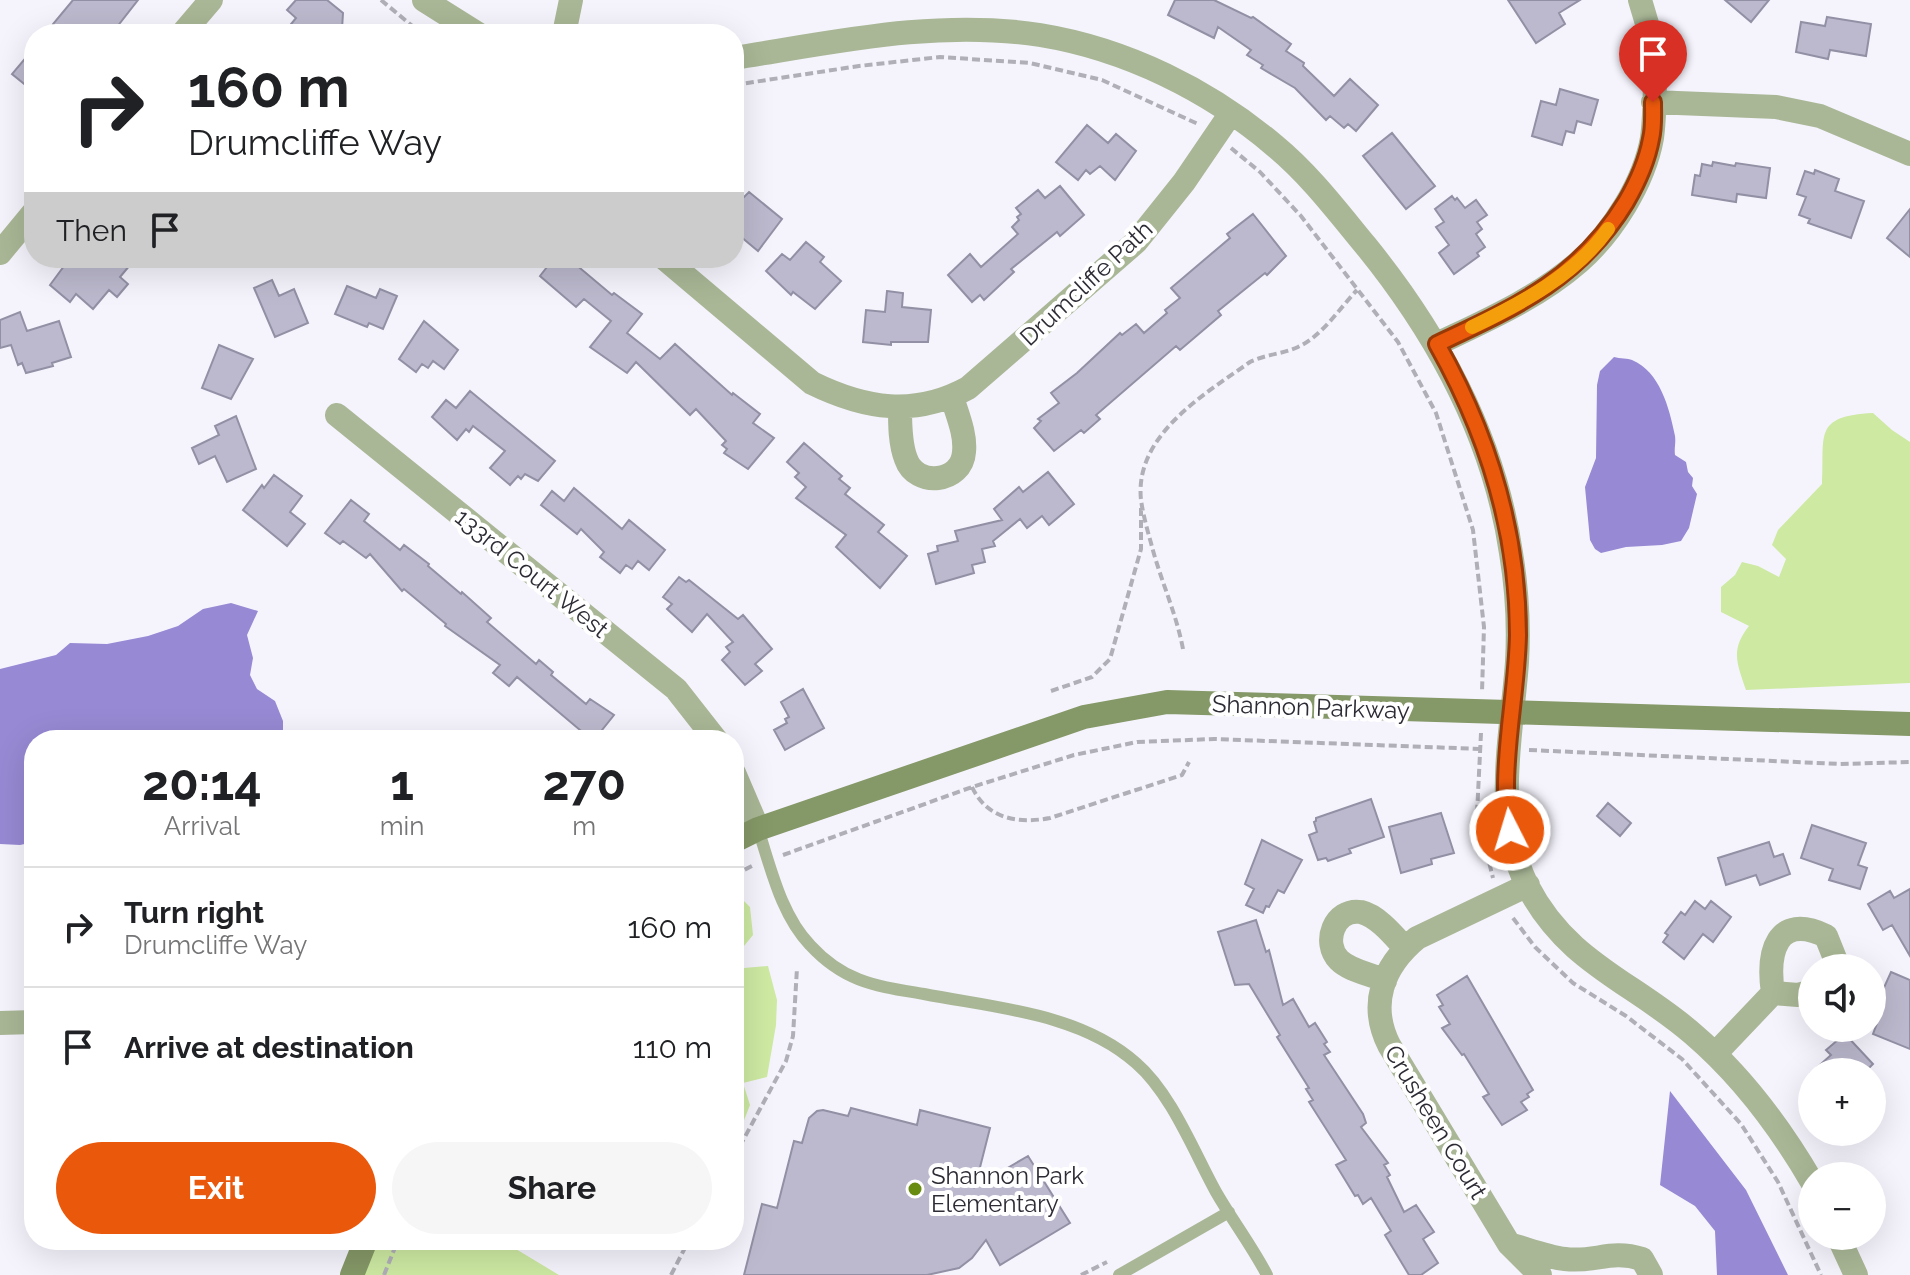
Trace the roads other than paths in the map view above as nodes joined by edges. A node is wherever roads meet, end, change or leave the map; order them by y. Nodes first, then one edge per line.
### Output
1 (211, 0) edge
2 (424, 0) edge
3 (571, 0) edge
4 (1640, 0) edge
5 (191, 24) edge
6 (462, 24) edge
7 (566, 24) edge
8 (744, 57) edge
9 (1653, 102) junction
10 (1231, 113) junction
11 (1910, 154) edge
12 (24, 224) edge
13 (0, 253) edge
14 (676, 268) edge
15 (1437, 344) junction
16 (952, 397) junction
17 (900, 409) junction
18 (337, 415) dead end
19 (1512, 713) junction
20 (1910, 724) edge
21 (708, 730) edge
22 (744, 796) edge
23 (758, 829) junction
24 (744, 836) edge
25 (1528, 885) junction
26 (1405, 948) junction
27 (1833, 954) edge
28 (1385, 981) junction
29 (1773, 993) junction
30 (1798, 995) edge
31 (24, 1022) edge
32 (0, 1023) edge
33 (1715, 1054) junction
34 (1799, 1162) edge
35 (1229, 1212) junction
36 (1509, 1244) junction
37 (362, 1250) edge
38 (1844, 1250) edge
39 (352, 1275) edge
40 (1119, 1275) edge
41 (1267, 1275) edge
42 (1540, 1275) edge
43 (1651, 1275) edge
44 (1856, 1275) edge

1 - 5 street
2 - 6 street
3 - 7 street
4 - 9 street
8 - 10 street
9 - 11 street
9 - 15 street
10 - 15 street
10 - 16 street, Drumcliffe Path
12 - 13 street
14 - 17 street, Drumcliffe Path
15 - 19 street
16 - 17 street, Drumcliffe Path
16 - 17 street
18 - 21 street, 133rd Court West
19 - 20 street, Shannon Parkway
19 - 23 street, Shannon Parkway
19 - 25 street
22 - 23 street
23 - 24 street, Shannon Parkway
23 - 35 lane
25 - 26 street, Crusheen Court
25 - 33 street
26 - 28 street, Crusheen Court
26 - 28 street
27 - 29 street
28 - 36 street, Crusheen Court
29 - 30 street
29 - 33 street
31 - 32 street
33 - 34 street
35 - 40 lane
35 - 41 lane
36 - 42 street, Crusheen Court
36 - 43 street
37 - 39 street
38 - 44 street

